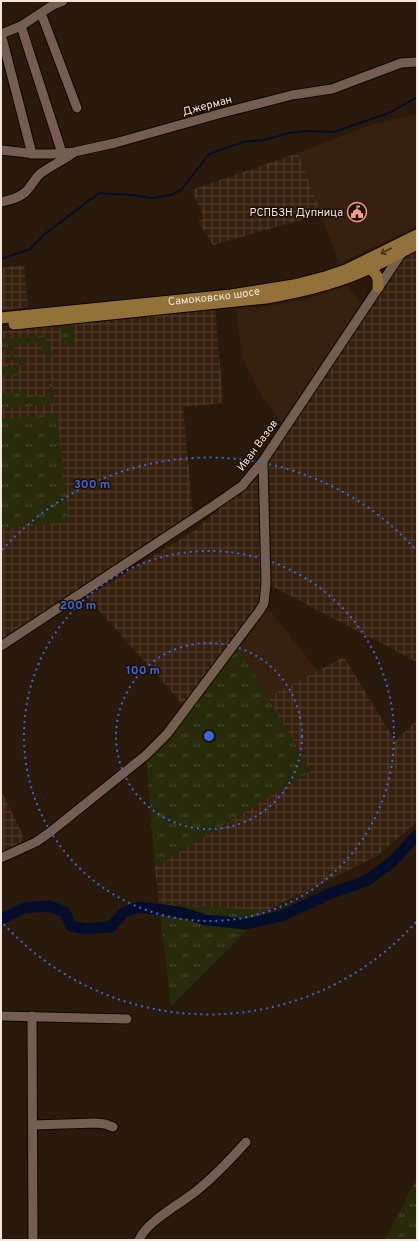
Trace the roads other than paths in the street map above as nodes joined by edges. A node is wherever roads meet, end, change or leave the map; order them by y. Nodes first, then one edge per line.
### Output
1 (63, 1) edge
2 (41, 13) junction
3 (21, 26) junction
4 (1, 34) edge
5 (417, 62) edge
6 (77, 108) dead end
7 (1, 150) edge
8 (74, 152) junction
9 (62, 153) junction
10 (32, 154) junction
11 (1, 202) edge
12 (415, 239) edge
13 (403, 251) junction
14 (359, 264) junction
15 (369, 269) junction
16 (378, 288) junction
17 (1, 318) edge
18 (1, 325) edge
19 (263, 461) junction
20 (1, 646) edge
21 (1, 858) edge
22 (1, 1016) edge
23 (32, 1016) junction
24 (127, 1020) dead end
25 (33, 1125) junction
26 (113, 1127) dead end
27 (246, 1142) dead end
28 (33, 1240) edge
29 (139, 1240) edge

1 - 2 street
2 - 3 street
2 - 6 street
3 - 4 street
3 - 9 street
4 - 10 street
5 - 8 street, Джерман
7 - 10 street, Джерман
8 - 9 street, Джерман
8 - 11 street
9 - 10 street, Джерман
12 - 13 main road, Самоковско шосе
12 -> 14 main road, Самоковско шосе
13 - 15 main road, Самоковско шосе
13 - 16 street, Иван Вазов
14 - 15 main road
14 - 17 main road, Самоковско шосе
15 - 16 main road
15 - 18 main road, Самоковско шосе
16 - 19 street, Иван Вазов
19 - 20 street, Иван Вазов
19 - 21 street
22 - 23 street
23 - 24 street
23 - 25 street
25 - 26 street
25 - 28 street
27 - 29 street

